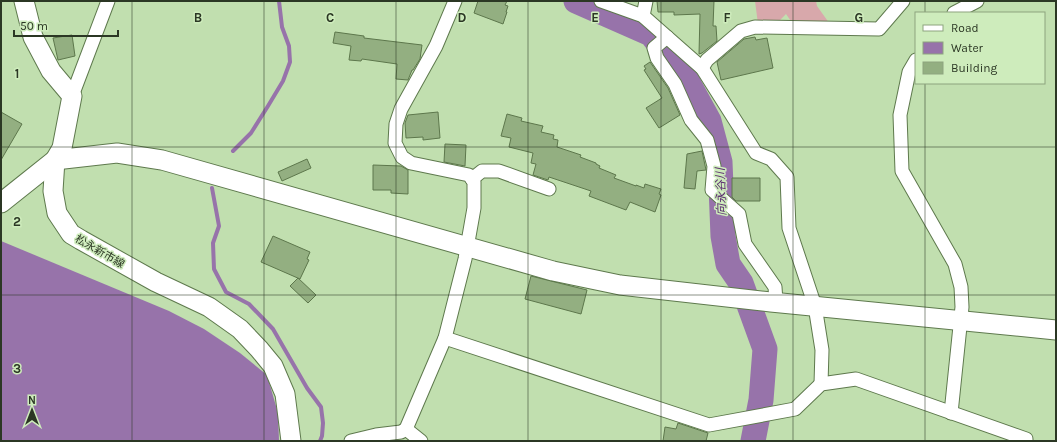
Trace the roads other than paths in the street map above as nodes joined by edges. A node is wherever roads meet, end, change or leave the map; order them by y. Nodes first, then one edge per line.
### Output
1 (24, 1) edge
2 (108, 1) edge
3 (454, 1) edge
4 (601, 1) edge
5 (646, 1) edge
6 (903, 1) edge
7 (977, 1) edge
8 (956, 12) edge
9 (643, 16) junction
10 (667, 37) junction
11 (915, 62) edge
12 (702, 68) junction
13 (72, 96) junction
14 (55, 160) junction
15 (472, 179) junction
16 (549, 189) dead end
17 (1, 203) edge
18 (468, 246) junction
19 (773, 302) junction
20 (815, 306) junction
21 (960, 321) junction
22 (1056, 330) edge
23 (444, 338) junction
24 (821, 384) junction
25 (951, 413) junction
26 (406, 429) junction
27 (290, 441) edge
28 (351, 441) edge
29 (421, 441) edge
30 (1026, 441) edge

1 - 13 street
2 - 13 street
3 - 15 street
4 - 9 street
5 - 9 street
6 - 12 street
7 - 8 street
9 - 10 street
10 - 12 street
10 - 19 street
11 - 21 street
12 - 20 street
13 - 14 street, 松永新市線
14 - 17 street
14 - 18 street
14 - 27 street, 松永新市線
15 - 16 street
15 - 18 street
18 - 19 street
18 - 23 street
19 - 20 street
20 - 21 street
20 - 24 street
21 - 22 street
21 - 25 street
23 - 24 street
23 - 26 street
24 - 25 street
25 - 30 street
26 - 28 street
26 - 29 street

